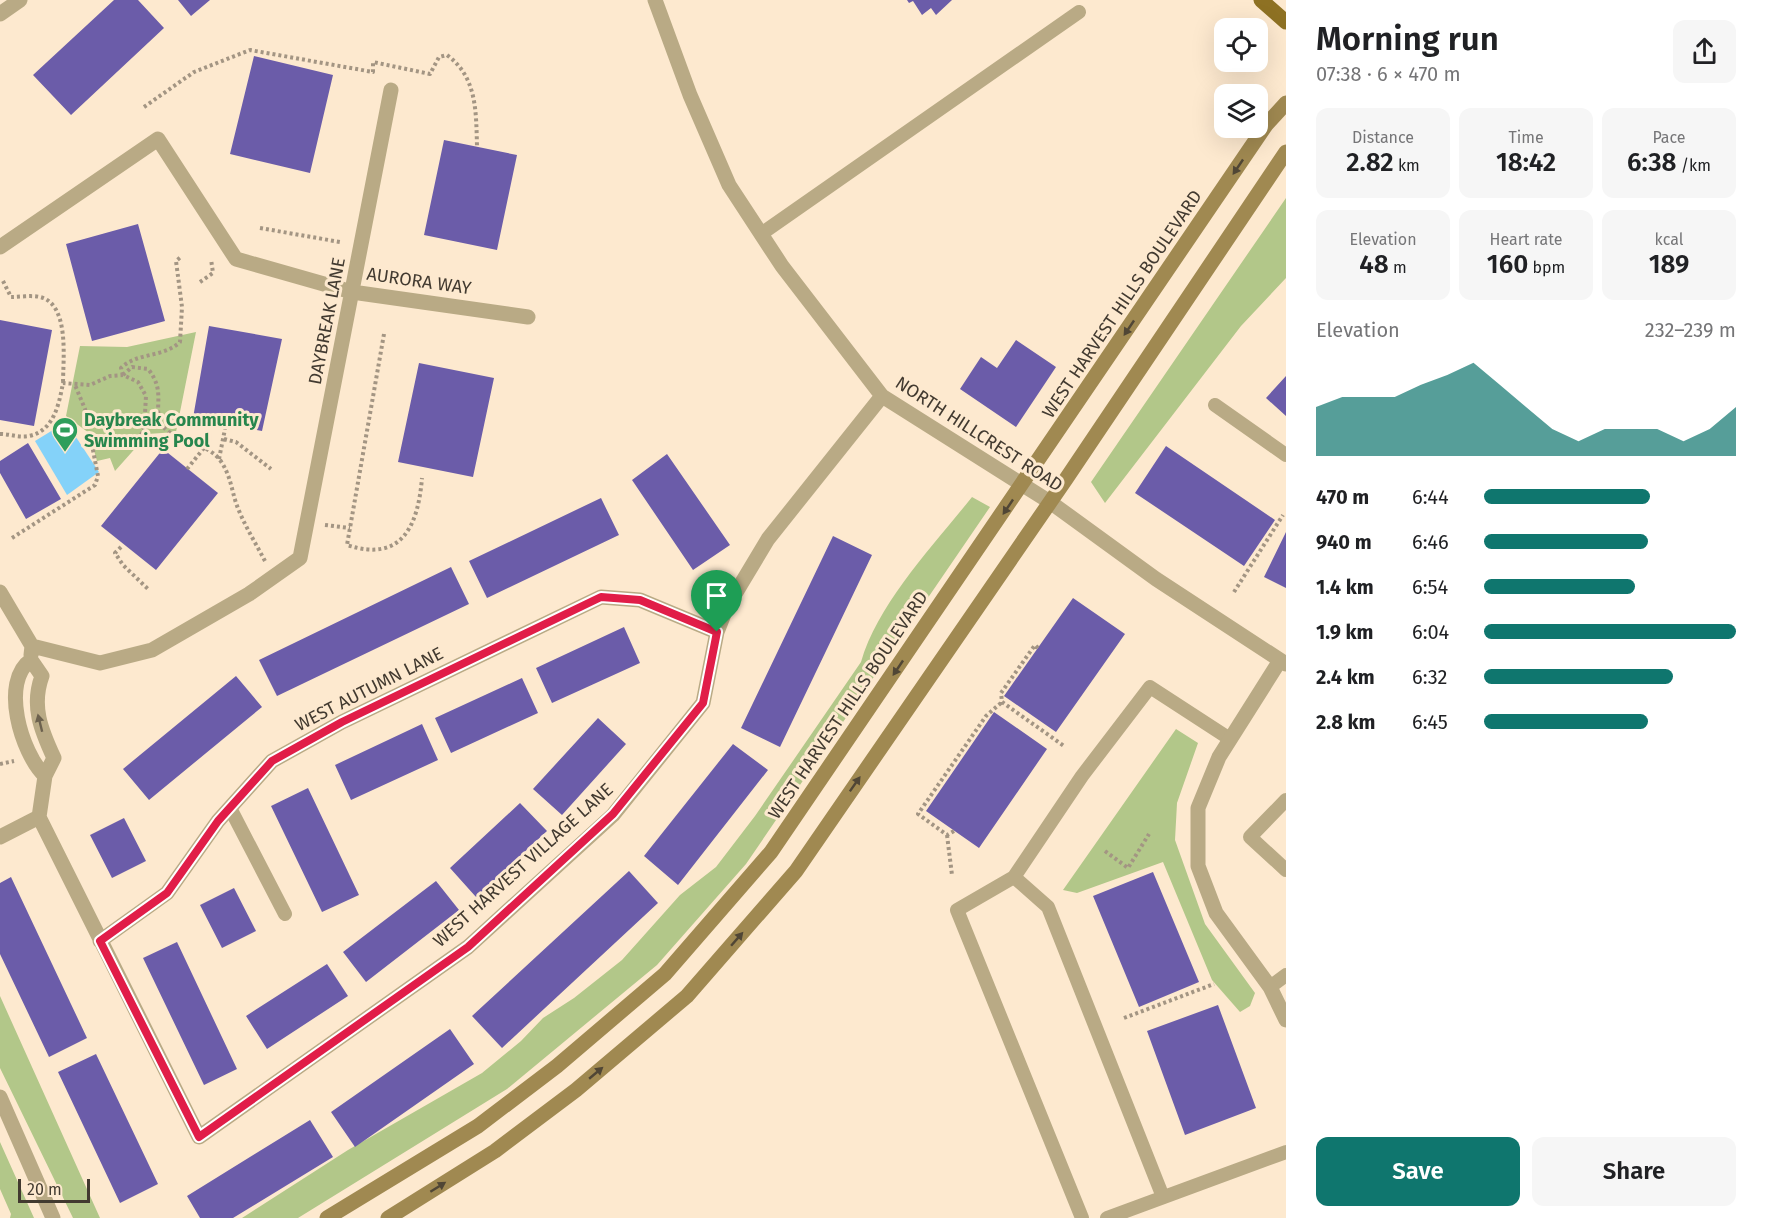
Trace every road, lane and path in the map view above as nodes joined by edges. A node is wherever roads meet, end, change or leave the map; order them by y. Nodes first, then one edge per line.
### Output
1 (20, 0) edge
2 (655, 0) edge
3 (1261, 0) edge
4 (1079, 12) dead end
5 (0, 14) edge
6 (1286, 22) edge
7 (250, 50) dead end
8 (391, 90) dead end
9 (1286, 103) edge
10 (144, 107) dead end
11 (1286, 152) edge
12 (260, 228) dead end
13 (761, 234) junction
14 (340, 242) dead end
15 (0, 247) edge
16 (182, 256) dead end
17 (211, 259) dead end
18 (3, 281) dead end
19 (200, 282) dead end
20 (352, 292) junction
21 (528, 317) dead end
22 (384, 334) dead end
23 (123, 375) junction
24 (63, 383) junction
25 (75, 384) junction
26 (882, 396) junction
27 (1215, 405) dead end
28 (225, 429) dead end
29 (0, 434) edge
30 (139, 438) dead end
31 (224, 440) junction
32 (204, 448) junction
33 (1286, 455) edge
34 (219, 459) junction
35 (187, 469) dead end
36 (271, 469) dead end
37 (422, 478) dead end
38 (1023, 485) junction
39 (1050, 502) junction
40 (1283, 516) dead end
41 (12, 538) dead end
42 (121, 547) dead end
43 (265, 561) dead end
44 (149, 590) dead end
45 (0, 592) edge
46 (1234, 592) dead end
47 (717, 632) junction
48 (1038, 648) dead end
49 (31, 653) junction
50 (1283, 663) edge
51 (1002, 702) junction
52 (1230, 739) junction
53 (1064, 746) dead end
54 (45, 776) junction
55 (1286, 800) edge
56 (230, 808) junction
57 (39, 817) junction
58 (954, 831) dead end
59 (1149, 834) dead end
60 (947, 835) junction
61 (0, 837) edge
62 (1105, 850) dead end
63 (1286, 870) edge
64 (952, 875) dead end
65 (1014, 878) junction
66 (285, 914) dead end
67 (100, 941) junction
68 (1286, 975) edge
69 (1214, 984) dead end
70 (1270, 987) junction
71 (1124, 1018) dead end
72 (1286, 1020) edge
73 (0, 1097) edge
74 (1286, 1152) edge
75 (1163, 1197) junction
76 (53, 1218) edge
77 (327, 1218) edge
78 (388, 1218) edge
79 (1082, 1218) edge
80 (1107, 1218) edge

1 - 5 street
2 - 13 street, NORTH HILLCREST ROAD
3 - 6 main road
4 - 13 lane
7 - 10 path
8 - 20 street, DAYBREAK LANE
9 -> 38 street, WEST HARVEST HILLS BOULEVARD
11 - 39 street
12 - 14 path
13 - 26 street, NORTH HILLCREST ROAD
15 - 20 street, AURORA WAY
16 - 23 path
17 - 19 path
18 - 24 path
20 - 21 street, AURORA WAY
20 - 49 street, DAYBREAK LANE
22 - 37 path
23 - 25 path
23 - 30 path
23 - 32 path
24 - 25 path
24 - 29 path
25 - 41 path
26 - 38 street, NORTH HILLCREST ROAD
26 - 47 street, WEST HARVEST VILLAGE LANE
27 - 33 lane
28 - 31 path
31 - 34 path
31 - 36 path
32 - 34 path
32 - 35 path
34 - 43 path
38 - 39 street, NORTH HILLCREST ROAD
38 -> 77 street, WEST HARVEST HILLS BOULEVARD
39 - 50 street, NORTH HILLCREST ROAD
78 -> 39 street
40 - 46 path
42 - 44 path
45 - 49 street
47 - 56 street, WEST AUTUMN LANE
47 - 67 street, WEST HARVEST VILLAGE LANE
48 - 51 path
54 -> 49 street
49 - 54 street
50 - 52 street
51 - 53 path
51 - 60 path
52 - 65 lane
52 - 70 street
54 - 57 street
55 - 63 lane
56 - 66 lane
56 - 67 street, WEST AUTUMN LANE
57 - 61 street
57 - 67 street
58 - 60 path
59 - 62 path
60 - 64 path
65 - 75 lane
65 - 79 lane
68 - 70 lane
69 - 71 path
70 - 72 street
73 - 76 street
74 - 75 lane
75 - 80 lane

